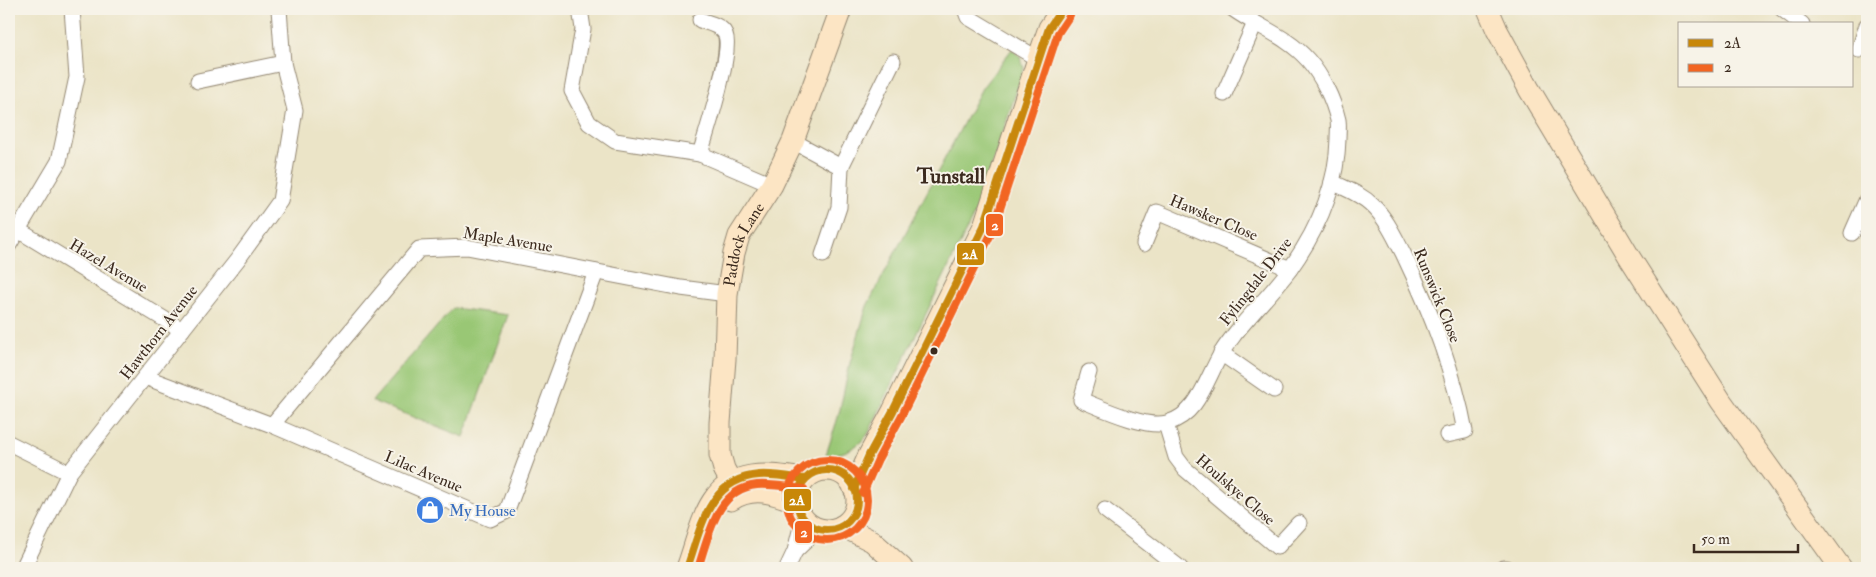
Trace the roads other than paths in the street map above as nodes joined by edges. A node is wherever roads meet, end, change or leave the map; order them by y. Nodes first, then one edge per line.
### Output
1 (72, 9) edge
2 (278, 9) edge
3 (580, 9) edge
4 (841, 9) edge
5 (965, 9) edge
6 (1062, 9) edge
7 (1233, 9) edge
8 (1488, 9) edge
9 (1782, 9) edge
10 (700, 20) dead end
11 (1799, 22) edge
12 (1255, 23) junction
13 (1867, 25) edge
14 (1860, 50) edge
15 (1038, 59) junction
16 (893, 61) dead end
17 (283, 64) junction
18 (198, 81) dead end
19 (1224, 94) dead end
20 (793, 141) junction
21 (700, 154) junction
22 (841, 167) junction
23 (1332, 182) junction
24 (772, 185) junction
25 (1867, 200) edge
26 (18, 230) junction
27 (1852, 233) dead end
28 (1144, 244) dead end
29 (9, 245) edge
30 (823, 255) dead end
31 (1290, 269) junction
32 (596, 272) junction
33 (727, 294) junction
34 (182, 330) junction
35 (1221, 353) junction
36 (1089, 372) dead end
37 (144, 377) junction
38 (1274, 390) dead end
39 (1166, 424) junction
40 (272, 425) junction
41 (1447, 435) dead end
42 (9, 443) edge
43 (869, 455) junction
44 (836, 472) junction
45 (69, 473) junction
46 (805, 479) junction
47 (734, 489) junction
48 (855, 498) junction
49 (1105, 510) dead end
50 (806, 517) junction
51 (1299, 523) dead end
52 (842, 526) junction
53 (872, 541) junction
54 (23, 568) edge
55 (687, 568) edge
56 (787, 568) edge
57 (902, 568) edge
58 (1180, 568) edge
59 (1503, 568) edge
60 (1507, 568) edge
61 (1841, 568) edge

1 - 26 street
2 - 17 street
3 - 21 street
4 - 20 street, Paddock Lane
5 - 15 street
6 - 15 street
7 - 12 street, Fylingdale Drive
8 - 61 street
9 - 11 street
10 - 21 street
12 - 19 street
12 - 23 street, Fylingdale Drive
13 - 14 street
15 - 43 street
16 - 22 street
17 - 18 street
17 - 34 street, Hawthorn Avenue
20 - 22 street
20 - 24 street, Paddock Lane
21 - 24 street
22 - 30 street
23 - 31 street, Fylingdale Drive
23 - 41 street, Runswick Close
24 - 33 street, Paddock Lane
25 - 27 street
26 - 29 street
26 - 34 street, Hazel Avenue
28 - 31 street, Hawsker Close
31 - 35 street, Fylingdale Drive
32 - 33 street, Maple Avenue
32 - 40 street, Maple Avenue
32 - 40 street, Lilac Avenue
33 - 47 street, Paddock Lane
34 - 37 street, Hawthorn Avenue
35 - 38 street
35 - 39 street, Fylingdale Drive
36 - 39 street
37 - 40 street, Lilac Avenue
37 - 45 street, Hawthorn Avenue
39 - 51 street, Houlskye Close
42 - 45 street
43 - 44 street
43 - 48 street
44 - 46 street
44 - 48 street
45 - 54 street, Hawthorn Avenue
46 - 47 street
46 - 50 street
47 - 50 street
47 - 55 street
48 - 52 street
48 - 53 street
49 - 58 street
50 - 52 street
50 - 56 street
52 - 53 street
53 - 57 street
59 - 60 street

